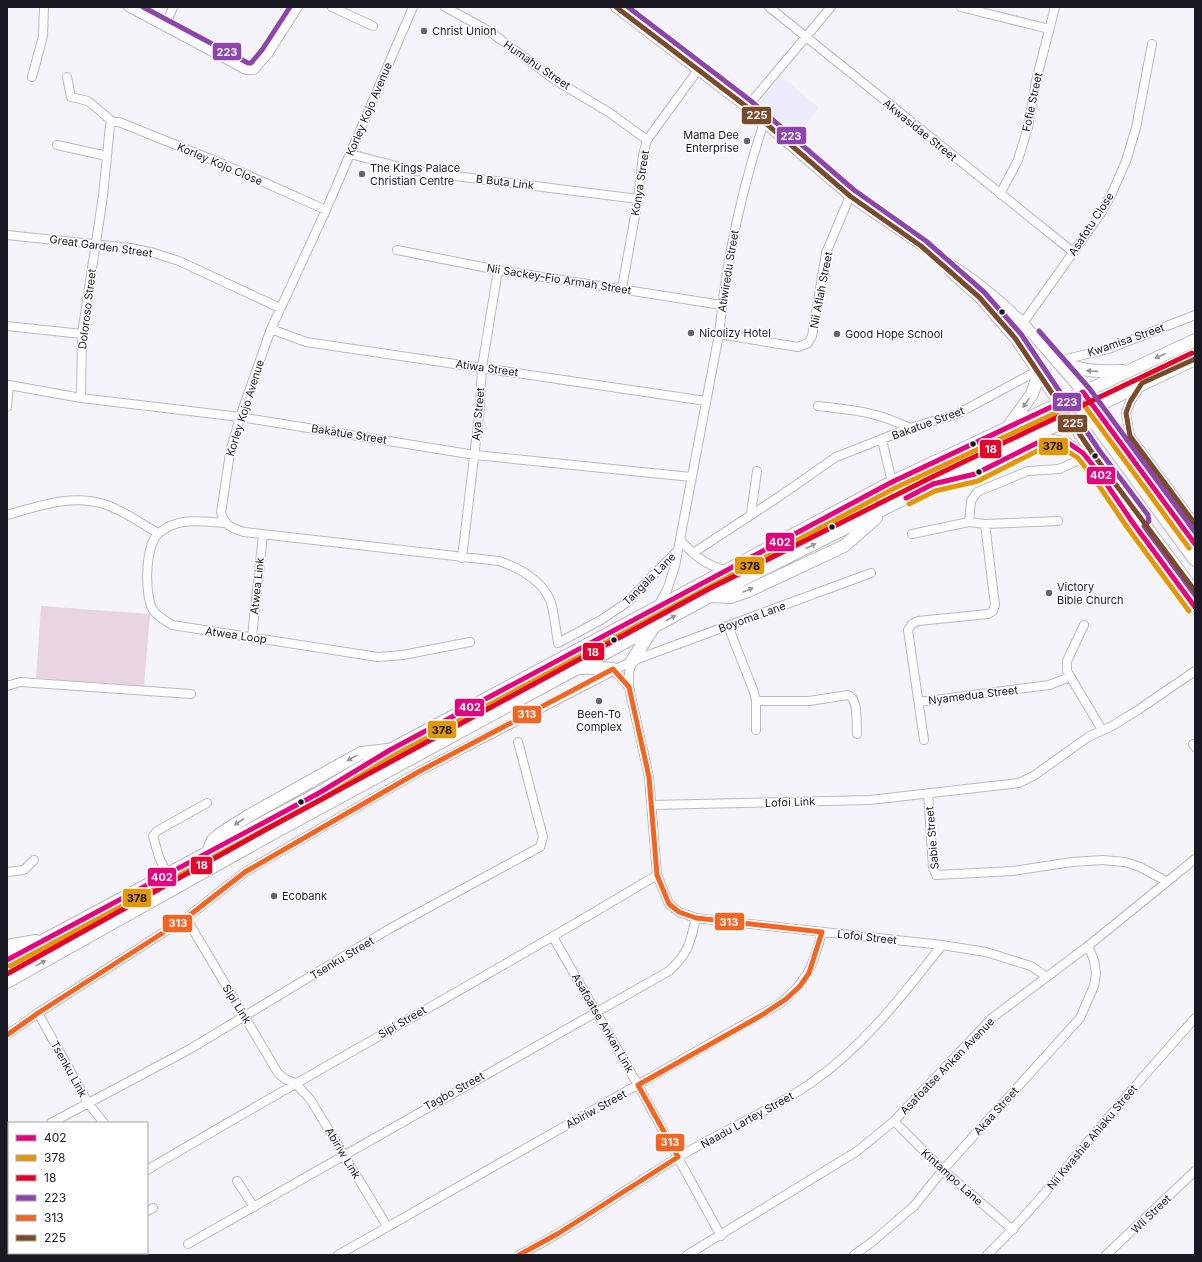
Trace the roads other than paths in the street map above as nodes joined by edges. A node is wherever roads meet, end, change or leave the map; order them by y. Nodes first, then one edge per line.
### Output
1 (44, 7) edge
2 (128, 7) edge
3 (173, 7) edge
4 (298, 7) edge
5 (332, 7) edge
6 (413, 7) edge
7 (445, 7) edge
8 (616, 7) edge
9 (769, 7) edge
10 (831, 7) edge
11 (961, 7) edge
12 (1055, 7) edge
13 (374, 26) dead end
14 (165, 27) junction
15 (1049, 29) junction
16 (806, 38) junction
17 (1152, 44) dead end
18 (698, 70) junction
19 (32, 77) dead end
20 (67, 77) dead end
21 (747, 107) junction
22 (113, 122) junction
23 (764, 122) junction
24 (647, 140) junction
25 (57, 145) dead end
26 (350, 154) junction
27 (107, 156) junction
28 (1000, 194) junction
29 (850, 196) junction
30 (638, 199) junction
31 (326, 210) junction
32 (7, 235) edge
33 (95, 244) junction
34 (921, 246) junction
35 (397, 250) dead end
36 (1073, 252) junction
37 (498, 270) junction
38 (622, 288) junction
39 (722, 305) junction
40 (280, 308) junction
41 (1195, 315) edge
42 (1022, 323) junction
43 (7, 326) edge
44 (271, 329) junction
45 (82, 334) junction
46 (719, 334) junction
47 (1195, 340) edge
48 (1195, 359) edge
49 (1057, 361) junction
50 (482, 367) junction
51 (1129, 371) junction
52 (1038, 372) junction
53 (1142, 383) junction
54 (1083, 392) junction
55 (81, 398) junction
56 (706, 401) junction
57 (1058, 404) junction
58 (818, 406) dead end
59 (7, 407) edge
60 (1090, 409) junction
61 (240, 417) junction
62 (1069, 419) junction
63 (1095, 424) junction
64 (910, 428) junction
65 (1007, 428) junction
66 (1080, 434) junction
67 (882, 440) junction
68 (475, 455) junction
69 (1086, 457) junction
70 (757, 471) dead end
71 (691, 476) junction
72 (892, 482) junction
73 (933, 484) junction
74 (751, 514) junction
75 (7, 515) edge
76 (1194, 520) edge
77 (1058, 521) dead end
78 (1138, 521) junction
79 (969, 522) junction
80 (224, 523) junction
81 (985, 524) junction
82 (158, 533) junction
83 (262, 534) junction
84 (912, 534) dead end
85 (680, 540) junction
86 (1195, 544) edge
87 (678, 550) junction
88 (693, 553) junction
89 (462, 558) junction
90 (1195, 560) edge
91 (725, 570) junction
92 (871, 573) dead end
93 (1195, 591) edge
94 (657, 607) junction
95 (1195, 607) edge
96 (1084, 624) dead end
97 (728, 626) junction
98 (653, 628) junction
99 (252, 637) junction
100 (470, 642) dead end
101 (632, 661) junction
102 (576, 668) junction
103 (613, 670) junction
104 (1195, 671) edge
105 (1070, 677) junction
106 (7, 686) edge
107 (629, 687) junction
108 (191, 694) dead end
109 (756, 701) junction
110 (919, 702) junction
111 (756, 730) dead end
112 (1102, 730) junction
113 (857, 734) dead end
114 (924, 740) dead end
115 (518, 742) dead end
116 (928, 793) junction
117 (207, 803) dead end
118 (652, 805) junction
119 (1195, 859) edge
120 (34, 860) dead end
121 (7, 872) edge
122 (167, 874) junction
123 (657, 875) junction
124 (1166, 881) junction
125 (186, 918) junction
126 (696, 918) junction
127 (822, 932) junction
128 (54, 935) junction
129 (554, 937) junction
130 (942, 945) junction
131 (7, 946) edge
132 (1088, 946) junction
133 (7, 960) edge
134 (1047, 977) junction
135 (7, 982) edge
136 (596, 1011) junction
137 (38, 1013) junction
138 (245, 1017) junction
139 (1195, 1018) edge
140 (7, 1035) edge
141 (295, 1083) junction
142 (638, 1085) junction
143 (88, 1103) junction
144 (894, 1120) junction
145 (53, 1122) edge
146 (103, 1122) edge
147 (344, 1153) junction
148 (678, 1157) junction
149 (148, 1169) edge
150 (943, 1170) junction
151 (1195, 1171) edge
152 (237, 1181) dead end
153 (254, 1207) junction
154 (387, 1226) junction
155 (1013, 1230) junction
156 (721, 1236) junction
157 (188, 1244) dead end
158 (338, 1255) edge
159 (520, 1255) edge
160 (687, 1255) edge
161 (854, 1255) edge
162 (987, 1255) edge
163 (1106, 1255) edge

1 - 19 street
2 - 14 street
3 - 14 street
4 - 14 street
5 - 13 street
6 - 26 street, Korley Kojo Avenue
7 - 24 street, Humahu Street
8 - 18 main road
9 - 16 street, Akwasidae Street
10 - 16 street
11 - 15 street
12 - 15 street, Fofie Street
15 - 28 street, Fofie Street
16 - 21 street
16 - 28 street, Akwasidae Street
17 - 36 street, Asafotu Close
18 - 21 main road
18 - 24 street, Konya Street
20 - 22 street, Korley Kojo Close
21 - 23 main road
22 - 27 street
22 - 31 street, Korley Kojo Close
23 - 29 main road
23 - 39 street, Atiwiredu Street
24 - 30 street, Konya Street
25 - 27 street
26 - 30 street, B Buta Link
26 - 31 street, Korley Kojo Avenue
27 - 33 street
28 - 36 street, Akwasidae Street
29 - 34 main road
29 - 46 street, Nii Aflah Street
30 - 38 street, Konya Street
31 - 40 street, Korley Kojo Avenue
32 - 33 street, Great Garden Street
33 - 40 street, Great Garden Street
33 - 45 street, Doloroso Street
34 - 42 main road
34 - 52 main road
35 - 37 street, Nii Sackey-Fio Armah Street
36 - 42 street, Asafotu Close
37 - 38 street, Nii Sackey-Fio Armah Street
37 - 50 street, Aya Street
38 - 39 street, Nii Sackey-Fio Armah Street
39 - 46 street, Atiwiredu Street
40 - 44 street, Korley Kojo Avenue
41 - 49 street, Kwamisa Street
42 - 49 main road
43 - 45 street
44 - 50 street, Atiwa Street
44 - 61 street, Korley Kojo Avenue
45 - 55 street, Doloroso Street
46 - 56 street, Atiwiredu Street
47 -> 51 highway
48 - 53 highway
51 -> 49 highway
49 - 54 main road
50 - 56 street, Atiwa Street
50 - 68 street, Aya Street
51 - 54 highway
52 - 57 main road
52 - 64 street, Bakatue Street
52 -> 65 highway
53 - 60 highway
53 - 76 street
54 - 57 highway
54 - 60 main road
55 - 59 street, Bakatue Street
55 - 61 street, Bakatue Street
56 - 71 street, Atiwiredu Street
57 - 60 highway
57 - 62 main road
57 - 65 highway
58 - 64 street
60 - 62 highway
60 - 63 highway
60 - 86 main road
61 - 68 street, Bakatue Street
61 - 80 street, Korley Kojo Avenue
62 - 66 main road
62 - 73 highway
63 - 66 highway
63 - 90 highway
64 - 67 street, Bakatue Street
65 - 72 highway
66 - 78 main road
67 - 72 street
67 - 74 street, Bakatue Street
68 - 71 street, Bakatue Street
68 - 89 street, Aya Street
69 - 73 street
69 - 78 street
69 - 79 street
70 - 74 street
71 - 85 street, Atiwiredu Street
72 - 91 highway
98 -> 73 highway
74 - 88 street, Bakatue Street
75 - 82 street
77 - 81 street
78 - 93 main road
78 - 95 street
79 - 81 street
79 - 84 street
80 - 82 street
80 - 83 street
81 - 110 street, Nyamedua Street
82 - 99 street, Atwea Loop
83 - 89 street
83 - 99 street, Atwea Link
85 - 87 street, Atiwiredu Street
85 - 88 street
87 - 89 street, Tangala Lane
87 - 94 street, Atiwiredu Street
88 - 91 street
91 - 94 highway
92 - 97 street, Boyoma Lane
94 -> 122 highway
96 - 105 street
97 - 101 street, Boyoma Lane
97 - 109 street
98 - 101 highway
98 - 102 highway
99 - 100 street, Atwea Loop
101 - 103 street, Boyoma Lane
101 - 107 street, Lofoi Street
102 - 103 highway
135 -> 102 highway
103 - 107 street
103 - 125 street, Boyoma Lane
104 - 112 street, Sabie Street
105 - 110 street, Nyamedua Street
105 - 112 street
106 - 108 street
107 - 118 street, Lofoi Street
109 - 111 street
109 - 113 street
110 - 114 street
112 - 116 street, Sabie Street
115 - 138 street, Tsenku Street
116 - 118 street, Lofoi Link
116 - 124 street, Sabie Street
117 - 122 street
118 - 123 street, Lofoi Street
119 - 124 street, Asafoatse Ankan Avenue
120 - 121 street
122 - 128 highway
123 - 126 street, Lofoi Street
123 - 129 street, Sipi Street
124 - 132 street, Asafoatse Ankan Avenue
125 - 137 street, Boyoma Lane
125 - 138 street, Sipi Link
126 - 127 street, Lofoi Street
126 - 136 street, Tagbo Street
127 - 130 street, Lofoi Street
127 - 142 street, Abiriw Street
128 - 131 highway
128 - 133 highway
129 - 136 street, Asafoatse Ankan Link
129 - 141 street, Sipi Street
130 - 134 street, Lofoi Street
130 - 148 street, Naadu Lartey Street
132 - 134 street, Asafoatse Ankan Avenue
132 - 150 street, Akaa Street
134 - 144 street, Asafoatse Ankan Avenue
136 - 142 street, Asafoatse Ankan Link
136 - 147 street, Tagbo Street
137 - 140 street, Boyoma Lane
137 - 143 street, Tsenku Link
138 - 141 street, Sipi Link
138 - 143 street, Tsenku Street
139 - 155 street, Nii Kwashie Ahiaku Street
141 - 147 street, Abiriw Link
141 - 149 street, Sipi Street
142 - 148 street, Asafoatse Ankan Link
142 - 154 street, Abiriw Street
143 - 145 street, Tsenku Street
143 - 146 street, Tsenku Link
144 - 150 street, Kintampo Lane
144 - 156 street, Asafoatse Ankan Avenue
147 - 153 street, Tagbo Street
147 - 154 street, Abiriw Link
148 - 156 street, Asafoatse Ankan Link
148 - 159 street, Naadu Lartey Street
150 - 155 street, Kintampo Lane
150 - 161 street, Akaa Street
151 - 163 street, Wli Street
152 - 153 street
153 - 157 street, Tagbo Street
154 - 158 street, Abiriw Street
155 - 162 street, Nii Kwashie Ahiaku Street
156 - 160 street, Asafoatse Ankan Avenue

